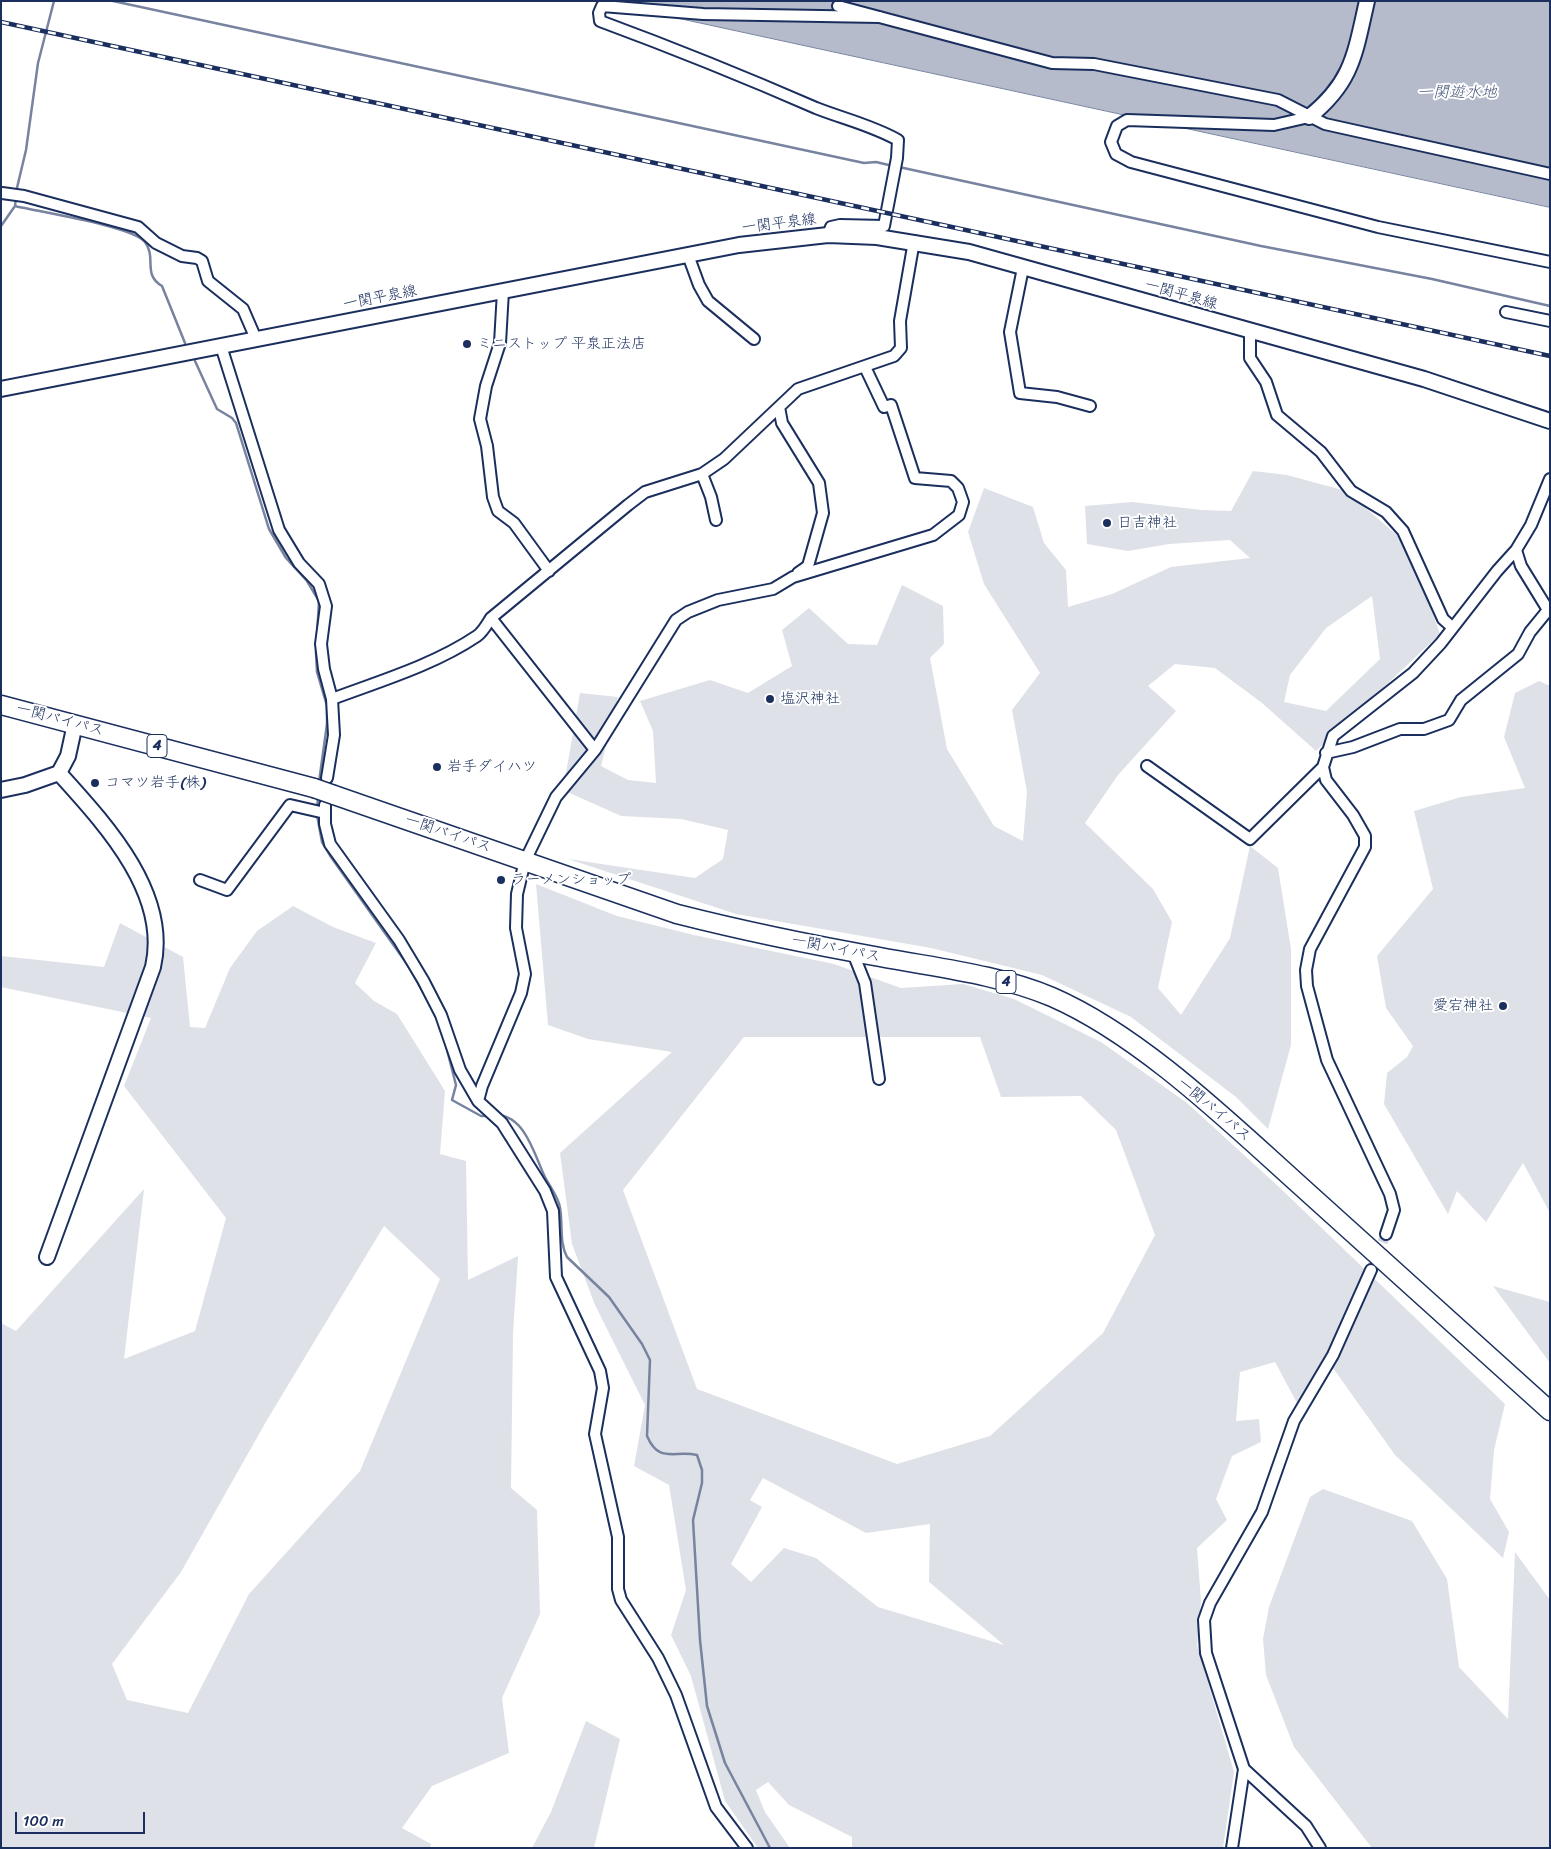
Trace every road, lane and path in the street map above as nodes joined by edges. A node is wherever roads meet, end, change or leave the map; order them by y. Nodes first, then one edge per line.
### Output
1 (1367, 1) edge
2 (838, 6) dead end
3 (880, 17) junction
4 (1309, 118) junction
5 (1550, 174) edge
6 (4, 193) edge
7 (828, 235) junction
8 (914, 241) junction
9 (688, 255) junction
10 (1550, 262) edge
11 (1023, 268) junction
12 (503, 291) junction
13 (1506, 312) dead end
14 (1550, 321) edge
15 (1250, 331) junction
16 (256, 339) junction
17 (754, 339) dead end
18 (221, 346) junction
19 (865, 367) junction
20 (1, 389) edge
21 (1090, 406) dead end
22 (778, 407) junction
23 (1550, 421) edge
24 (702, 474) junction
25 (1550, 479) edge
26 (716, 520) dead end
27 (1516, 550) junction
28 (549, 571) junction
29 (793, 577) junction
30 (1549, 610) edge
31 (491, 618) junction
32 (1452, 627) junction
33 (332, 700) junction
34 (1, 705) edge
35 (75, 724) junction
36 (595, 750) junction
37 (1326, 753) junction
38 (1147, 766) dead end
39 (1323, 767) junction
40 (59, 773) junction
41 (320, 783) junction
42 (1, 790) edge
43 (328, 804) junction
44 (525, 861) junction
45 (200, 880) dead end
46 (853, 952) junction
47 (879, 1079) dead end
48 (478, 1101) junction
49 (1386, 1234) tunnel mouth
50 (47, 1257) dead end
51 (1371, 1270) tunnel mouth
52 (1550, 1411) edge
53 (1244, 1769) junction
54 (747, 1848) edge
55 (1232, 1848) edge
56 (1320, 1848) edge

1 - 4 main road
2 - 3 street
3 - 4 street
3 - 7 street
4 - 5 street
4 - 10 street
6 - 16 street
7 - 8 main road, 一関平泉線
7 - 9 main road, 一関平泉線
8 - 11 main road, 一関平泉線
8 - 19 street
9 - 12 main road, 一関平泉線
9 - 17 street
11 - 15 main road, 一関平泉線
11 - 21 street
12 - 16 main road, 一関平泉線
12 - 28 street
13 - 14 street
15 - 23 main road, 一関平泉線
15 - 32 street
16 - 18 main road, 一関平泉線
18 - 20 main road, 一関平泉線
18 - 33 street
19 - 22 street
19 - 29 street
22 - 24 street
22 - 29 street
24 - 26 street
24 - 28 street
25 - 27 street
27 - 30 street
27 - 32 street
28 - 31 street
29 - 36 street
30 - 37 street
31 - 33 street
31 - 36 street
32 - 37 street
33 - 41 street
34 - 35 highway, 一関バイパス / 4
35 - 40 main road
35 - 41 highway, 一関バイパス / 4
36 - 44 street
37 - 39 street
38 - 39 street
39 - 49 street
40 - 42 main road
40 - 50 main road
41 - 43 highway, 一関バイパス / 4, bridge
43 - 44 highway, 一関バイパス / 4
43 - 45 street
43 - 48 street
44 - 46 highway, 一関バイパス / 4
44 - 48 street
46 - 47 street
46 - 52 highway, 一関バイパス / 4
48 - 54 street
51 - 53 street
53 - 55 street
53 - 56 street

